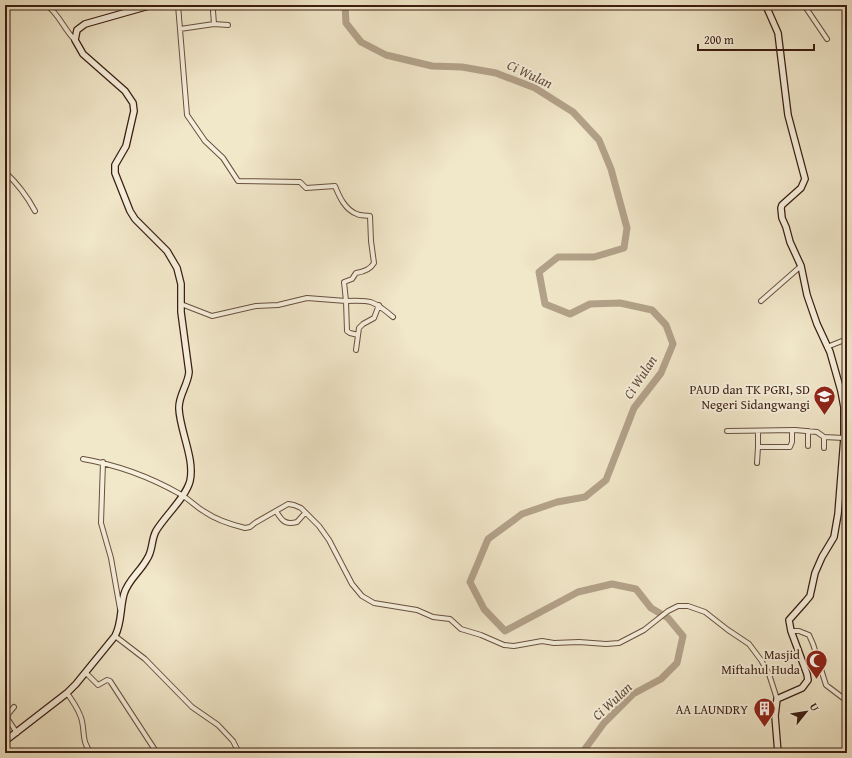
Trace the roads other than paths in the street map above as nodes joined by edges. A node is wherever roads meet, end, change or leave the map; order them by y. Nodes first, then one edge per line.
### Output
1 (11, 5) edge
2 (46, 5) edge
3 (152, 5) edge
4 (178, 5) edge
5 (768, 5) edge
6 (804, 5) edge
7 (5, 7) edge
8 (214, 10) dead end
9 (214, 24) junction
10 (228, 25) dead end
11 (180, 29) junction
12 (827, 38) dead end
13 (75, 40) junction
14 (5, 172) edge
15 (35, 211) dead end
16 (801, 266) junction
17 (761, 300) dead end
18 (346, 301) junction
19 (181, 304) junction
20 (379, 305) junction
21 (393, 317) dead end
22 (358, 335) junction
23 (847, 339) edge
24 (827, 347) junction
25 (356, 350) dead end
26 (792, 430) junction
27 (728, 431) dead end
28 (758, 431) junction
29 (808, 431) junction
30 (824, 437) junction
31 (844, 438) junction
32 (808, 446) dead end
33 (758, 447) junction
34 (824, 448) dead end
35 (83, 459) dead end
36 (102, 462) junction
37 (757, 463) dead end
38 (182, 495) junction
39 (276, 511) junction
40 (305, 513) junction
41 (120, 609) junction
42 (791, 631) junction
43 (116, 636) junction
44 (86, 673) junction
45 (67, 693) junction
46 (777, 699) junction
47 (847, 701) edge
48 (14, 707) dead end
49 (17, 733) junction
50 (5, 742) edge
51 (92, 753) edge
52 (158, 753) edge
53 (239, 753) edge
54 (778, 753) edge

1 - 7 street
2 - 13 street
3 - 13 street
4 - 11 street
5 - 16 street
6 - 12 street
8 - 9 street
9 - 10 street
9 - 11 street
11 - 18 street
13 - 19 street
14 - 15 street
16 - 17 street
16 - 24 street
18 - 19 street
18 - 20 street
18 - 22 street
19 - 38 street
20 - 21 street
20 - 22 street
22 - 25 street
23 - 24 street
24 - 31 street
26 - 28 street
26 - 29 street
26 - 33 street
27 - 28 street
28 - 33 street
29 - 30 street
29 - 32 street
30 - 31 street
30 - 34 street
31 - 42 street
33 - 37 street
35 - 36 street
36 - 38 street
36 - 41 street
38 - 39 street
38 - 41 street
39 - 40 street
39 - 40 street
40 - 46 street
41 - 43 street
42 - 46 street
42 - 47 street
43 - 44 street
43 - 53 street
44 - 45 street
44 - 52 street
45 - 49 street
45 - 51 street
46 - 54 street
48 - 49 street
49 - 50 street

